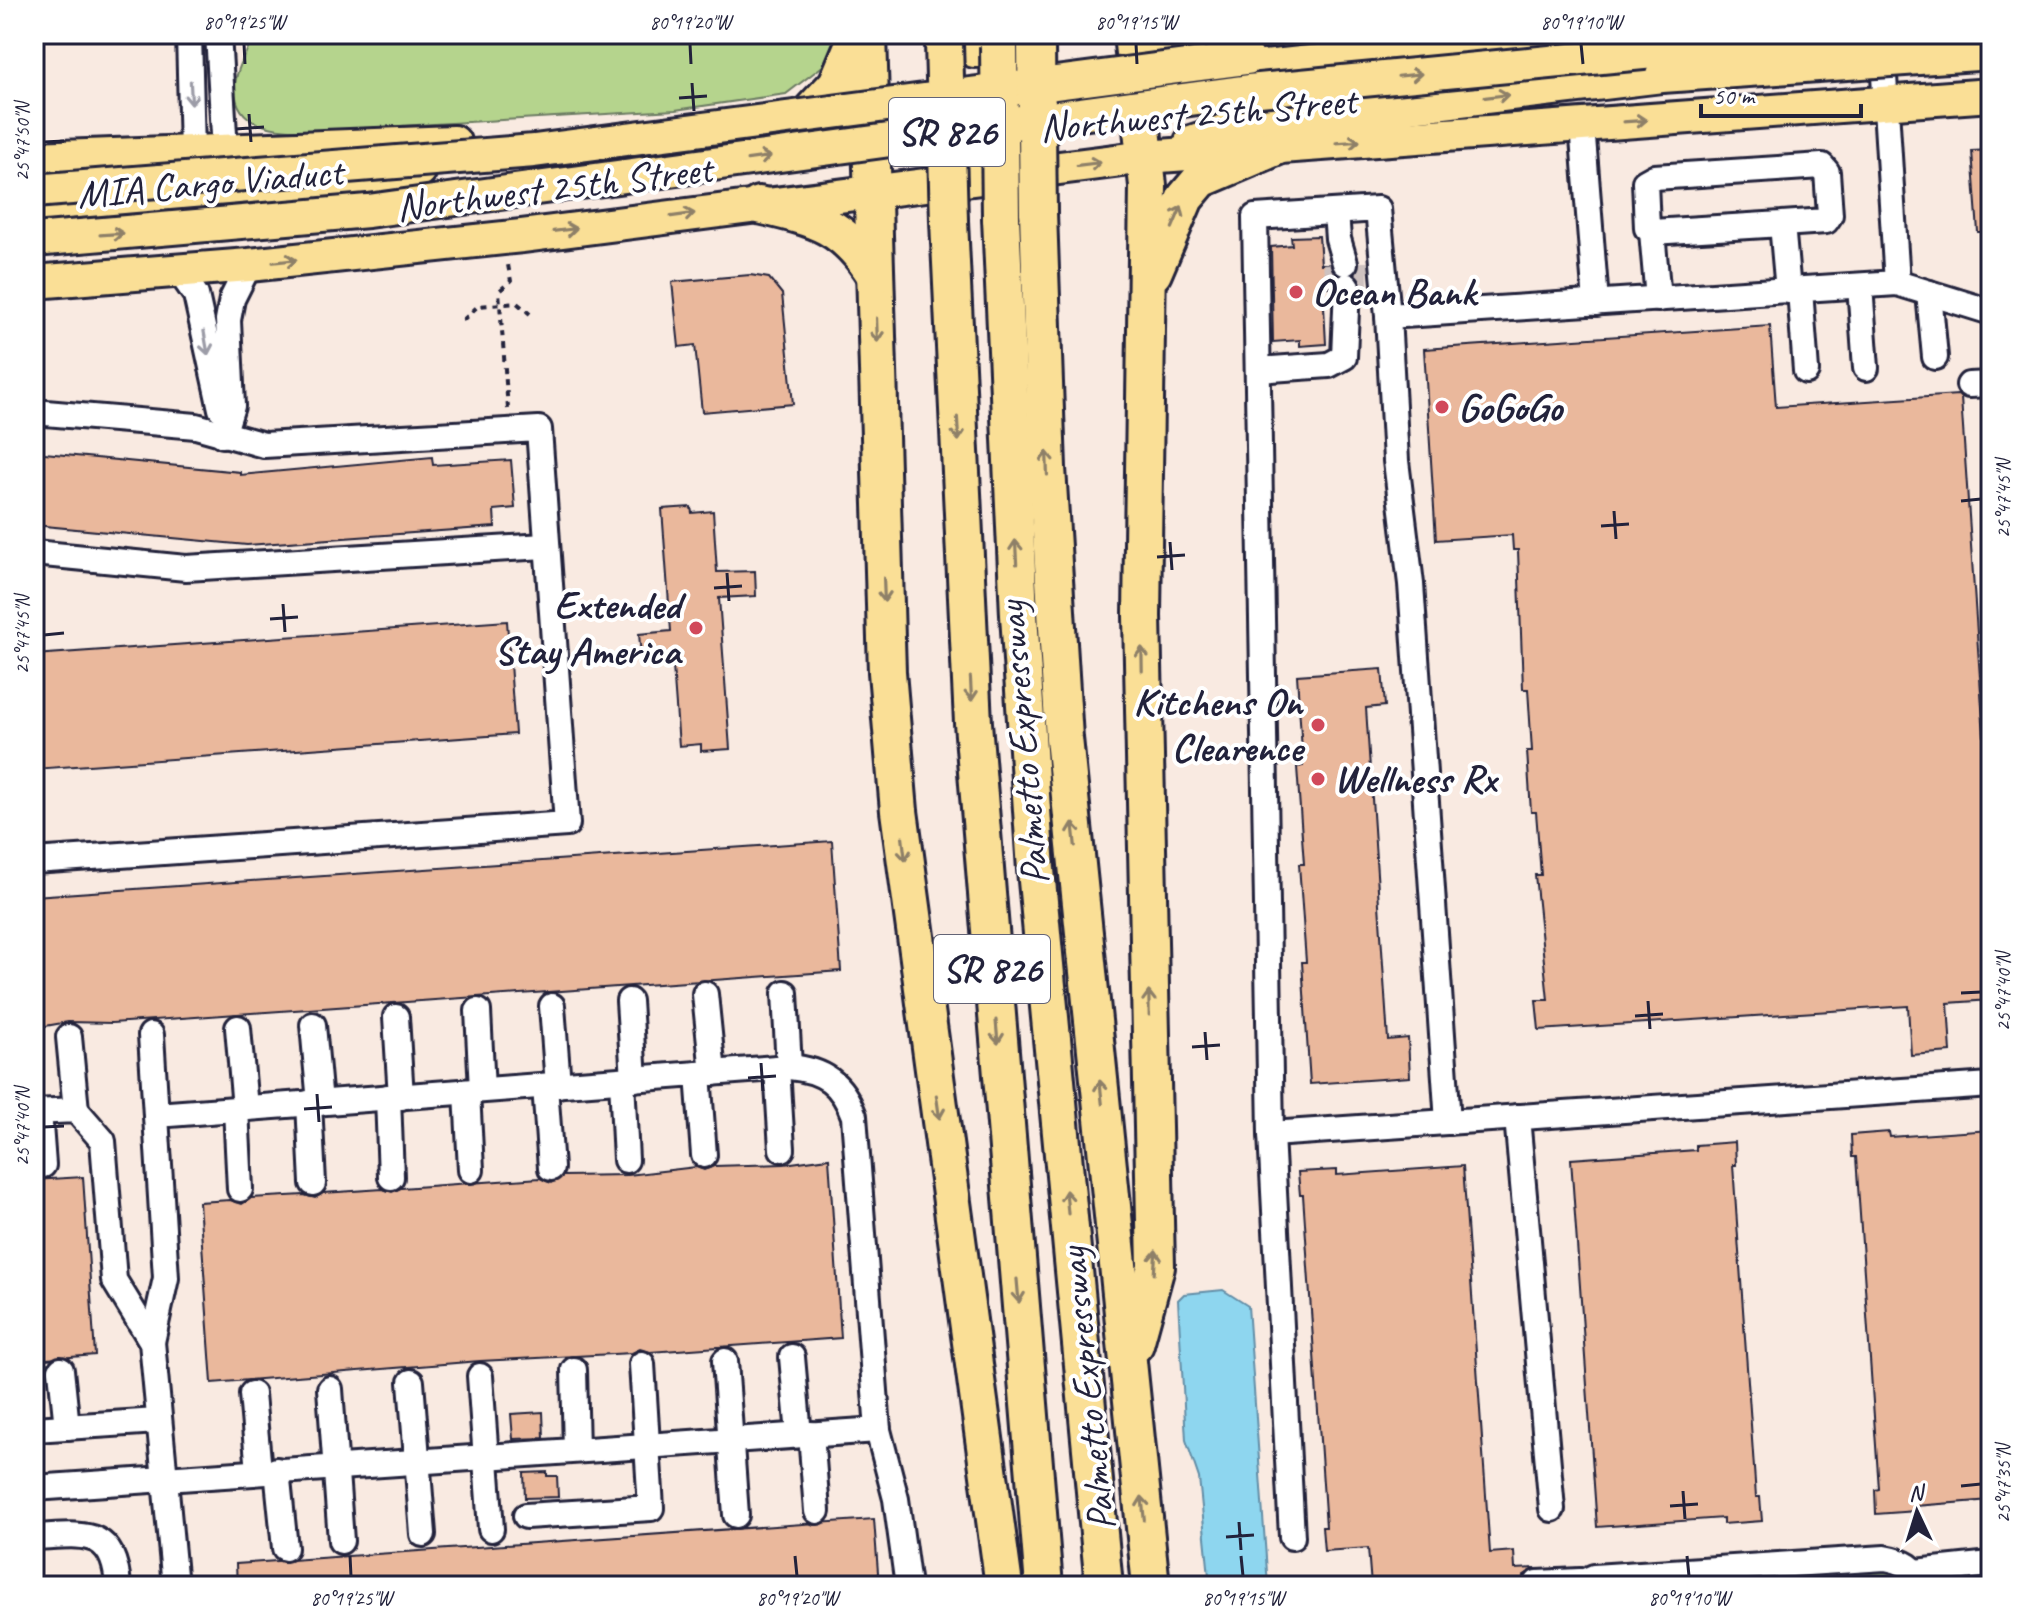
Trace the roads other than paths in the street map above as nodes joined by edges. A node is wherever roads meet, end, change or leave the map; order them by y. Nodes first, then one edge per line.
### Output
1 (189, 34) edge
2 (218, 34) edge
3 (858, 34) edge
4 (868, 34) edge
5 (1132, 34) edge
6 (1159, 34) edge
7 (1480, 34) edge
8 (1643, 34) edge
9 (1881, 34) edge
10 (1915, 34) edge
11 (973, 40) edge
12 (1036, 40) edge
13 (1991, 53) edge
14 (1247, 73) junction
15 (1136, 80) junction
16 (1991, 95) edge
17 (1886, 103) junction
18 (870, 112) junction
19 (807, 116) junction
20 (1582, 125) junction
21 (501, 139) junction
22 (1276, 147) junction
23 (225, 151) junction
24 (192, 152) junction
25 (1146, 157) junction
26 (34, 158) edge
27 (34, 191) edge
28 (872, 191) junction
29 (759, 205) junction
30 (1336, 212) junction
31 (34, 214) edge
32 (976, 220) junction
33 (1782, 224) junction
34 (1652, 232) junction
35 (34, 240) edge
36 (249, 265) junction
37 (179, 271) junction
38 (875, 275) junction
39 (34, 282) edge
40 (1897, 283) junction
41 (1860, 286) junction
42 (1146, 289) junction
43 (1794, 290) junction
44 (1929, 293) junction
45 (1658, 299) junction
46 (1596, 303) junction
47 (1991, 312) edge
48 (1388, 316) junction
49 (1935, 357) dead end
50 (1866, 368) dead end
51 (1258, 370) junction
52 (1806, 371) dead end
53 (34, 412) edge
54 (223, 435) junction
55 (545, 546) junction
56 (34, 553) edge
57 (34, 861) edge
58 (785, 993) dead end
59 (705, 994) dead end
60 (629, 1001) dead end
61 (552, 1006) dead end
62 (478, 1011) dead end
63 (396, 1017) dead end
64 (313, 1025) dead end
65 (238, 1028) dead end
66 (151, 1035) dead end
67 (69, 1037) dead end
68 (783, 1068) junction
69 (705, 1074) junction
70 (628, 1080) junction
71 (551, 1085) junction
72 (1991, 1085) edge
73 (475, 1091) junction
74 (394, 1097) junction
75 (314, 1103) junction
76 (240, 1108) junction
77 (76, 1110) junction
78 (37, 1112) edge
79 (156, 1115) junction
80 (1517, 1117) junction
81 (1448, 1122) junction
82 (1271, 1134) junction
83 (782, 1149) dead end
84 (704, 1155) dead end
85 (626, 1160) dead end
86 (43, 1165) dead end
87 (551, 1168) dead end
88 (471, 1170) dead end
89 (391, 1177) dead end
90 (313, 1183) dead end
91 (240, 1189) dead end
92 (152, 1342) junction
93 (792, 1357) dead end
94 (725, 1361) dead end
95 (642, 1364) dead end
96 (1129, 1365) junction
97 (61, 1370) dead end
98 (574, 1370) dead end
99 (480, 1376) dead end
100 (411, 1382) dead end
101 (330, 1389) dead end
102 (252, 1394) dead end
103 (158, 1421) junction
104 (67, 1427) junction
105 (34, 1429) edge
106 (878, 1430) junction
107 (805, 1435) junction
108 (732, 1440) junction
109 (647, 1445) junction
110 (576, 1450) junction
111 (487, 1456) junction
112 (417, 1461) junction
113 (336, 1466) junction
114 (268, 1470) junction
115 (163, 1477) junction
116 (34, 1488) edge
117 (1552, 1509) dead end
118 (817, 1511) dead end
119 (736, 1515) dead end
120 (526, 1516) dead end
121 (491, 1529) dead end
122 (423, 1534) dead end
123 (34, 1537) edge
124 (1292, 1537) dead end
125 (341, 1541) dead end
126 (285, 1548) dead end
127 (1976, 1572) edge
128 (1919, 1579) edge
129 (1537, 1583) dead end
130 (1577, 1583) edge
131 (118, 1586) edge
132 (175, 1586) edge
133 (908, 1586) edge
134 (1004, 1586) edge
135 (1044, 1586) edge
136 (1082, 1586) edge
137 (1104, 1586) edge
138 (1151, 1586) edge

1 -> 24 street
2 - 23 street
3 - 19 highway
4 - 18 highway
5 - 15 highway
6 - 14 highway
7 - 14 main road
8 - 14 main road, Northwest 25th Street
9 - 17 street
14 -> 10 main road, bridge
11 - 32 highway, Palmetto Expressway / SR 826, bridge
11 - 32 highway, bridge
96 -> 12 highway, Palmetto Expressway / SR 826, bridge
25 -> 13 main road, bridge
14 - 15 main road, Northwest 25th Street
14 - 27 main road, MIA Cargo Viaduct, bridge
35 -> 14 main road, MIA Cargo Viaduct, bridge
15 - 18 main road, Northwest 25th Street
15 - 25 highway
16 - 17 main road, Northwest 25th Street
20 -> 17 main road, Northwest 25th Street
17 - 40 street
18 - 19 main road, Northwest 25th Street
18 - 28 highway
19 - 21 main road, Northwest 25th Street
22 -> 20 main road, Northwest 25th Street
20 - 46 street
21 - 23 main road, Northwest 25th Street
21 - 31 main road
22 - 25 main road, Northwest 25th Street
42 -> 22 highway
23 - 24 main road, Northwest 25th Street
24 - 26 main road, Northwest 25th Street
28 -> 25 main road, Northwest 25th Street
25 - 42 highway
28 - 29 main road, Northwest 25th Street
28 - 38 highway
36 -> 29 main road, Northwest 25th Street
29 - 38 highway
30 - 48 street
30 - 51 street
30 - 51 street
32 -> 135 highway, Palmetto Expressway / SR 826
32 - 136 highway
137 -> 32 highway
33 - 34 street
33 - 34 street
33 - 43 street
34 - 45 street
36 - 37 main road, Northwest 25th Street
36 - 54 street
37 - 39 main road, Northwest 25th Street
37 -> 54 street
38 -> 134 highway
40 - 41 street
40 - 44 street
41 - 43 street
41 - 50 street
96 -> 42 highway
43 - 45 street
43 - 52 street
44 - 47 street
44 - 49 street
45 - 46 street
46 - 48 street
48 - 81 street
51 - 82 street
53 - 54 street
54 - 55 street
55 - 56 street
55 - 57 street
58 - 68 street
59 - 69 street
60 - 70 street
61 - 71 street
62 - 73 street
63 - 74 street
64 - 75 street
65 - 76 street
66 - 79 street
67 - 77 street
68 - 69 street
68 - 83 street
68 - 106 street
69 - 70 street
69 - 84 street
70 - 71 street
70 - 85 street
71 - 73 street
71 - 87 street
72 - 80 street
73 - 74 street
73 - 88 street
74 - 75 street
74 - 89 street
75 - 76 street
75 - 90 street
76 - 79 street
76 - 91 street
77 - 78 street
77 - 92 street
78 - 86 street
79 - 92 street
80 - 81 street
80 - 117 street
81 - 82 street
82 - 124 street
92 - 103 street
93 - 107 street
94 - 108 street
95 - 109 street
138 -> 96 highway, Palmetto Expressway / SR 826
97 - 104 street
98 - 110 street
99 - 111 street
100 - 112 street
101 - 113 street
102 - 114 street
103 - 104 street
103 - 115 street
104 - 105 street
106 - 107 street
106 - 133 street
107 - 108 street
107 - 118 street
108 - 109 street
108 - 119 street
109 - 110 street
109 - 120 street
110 - 111 street
111 - 112 street
111 - 121 street
112 - 113 street
112 - 122 street
113 - 114 street
113 - 125 street
114 - 115 street
114 - 126 street
115 - 116 street
115 - 132 street
123 - 131 street
127 - 128 street
128 - 130 street
129 - 130 street

